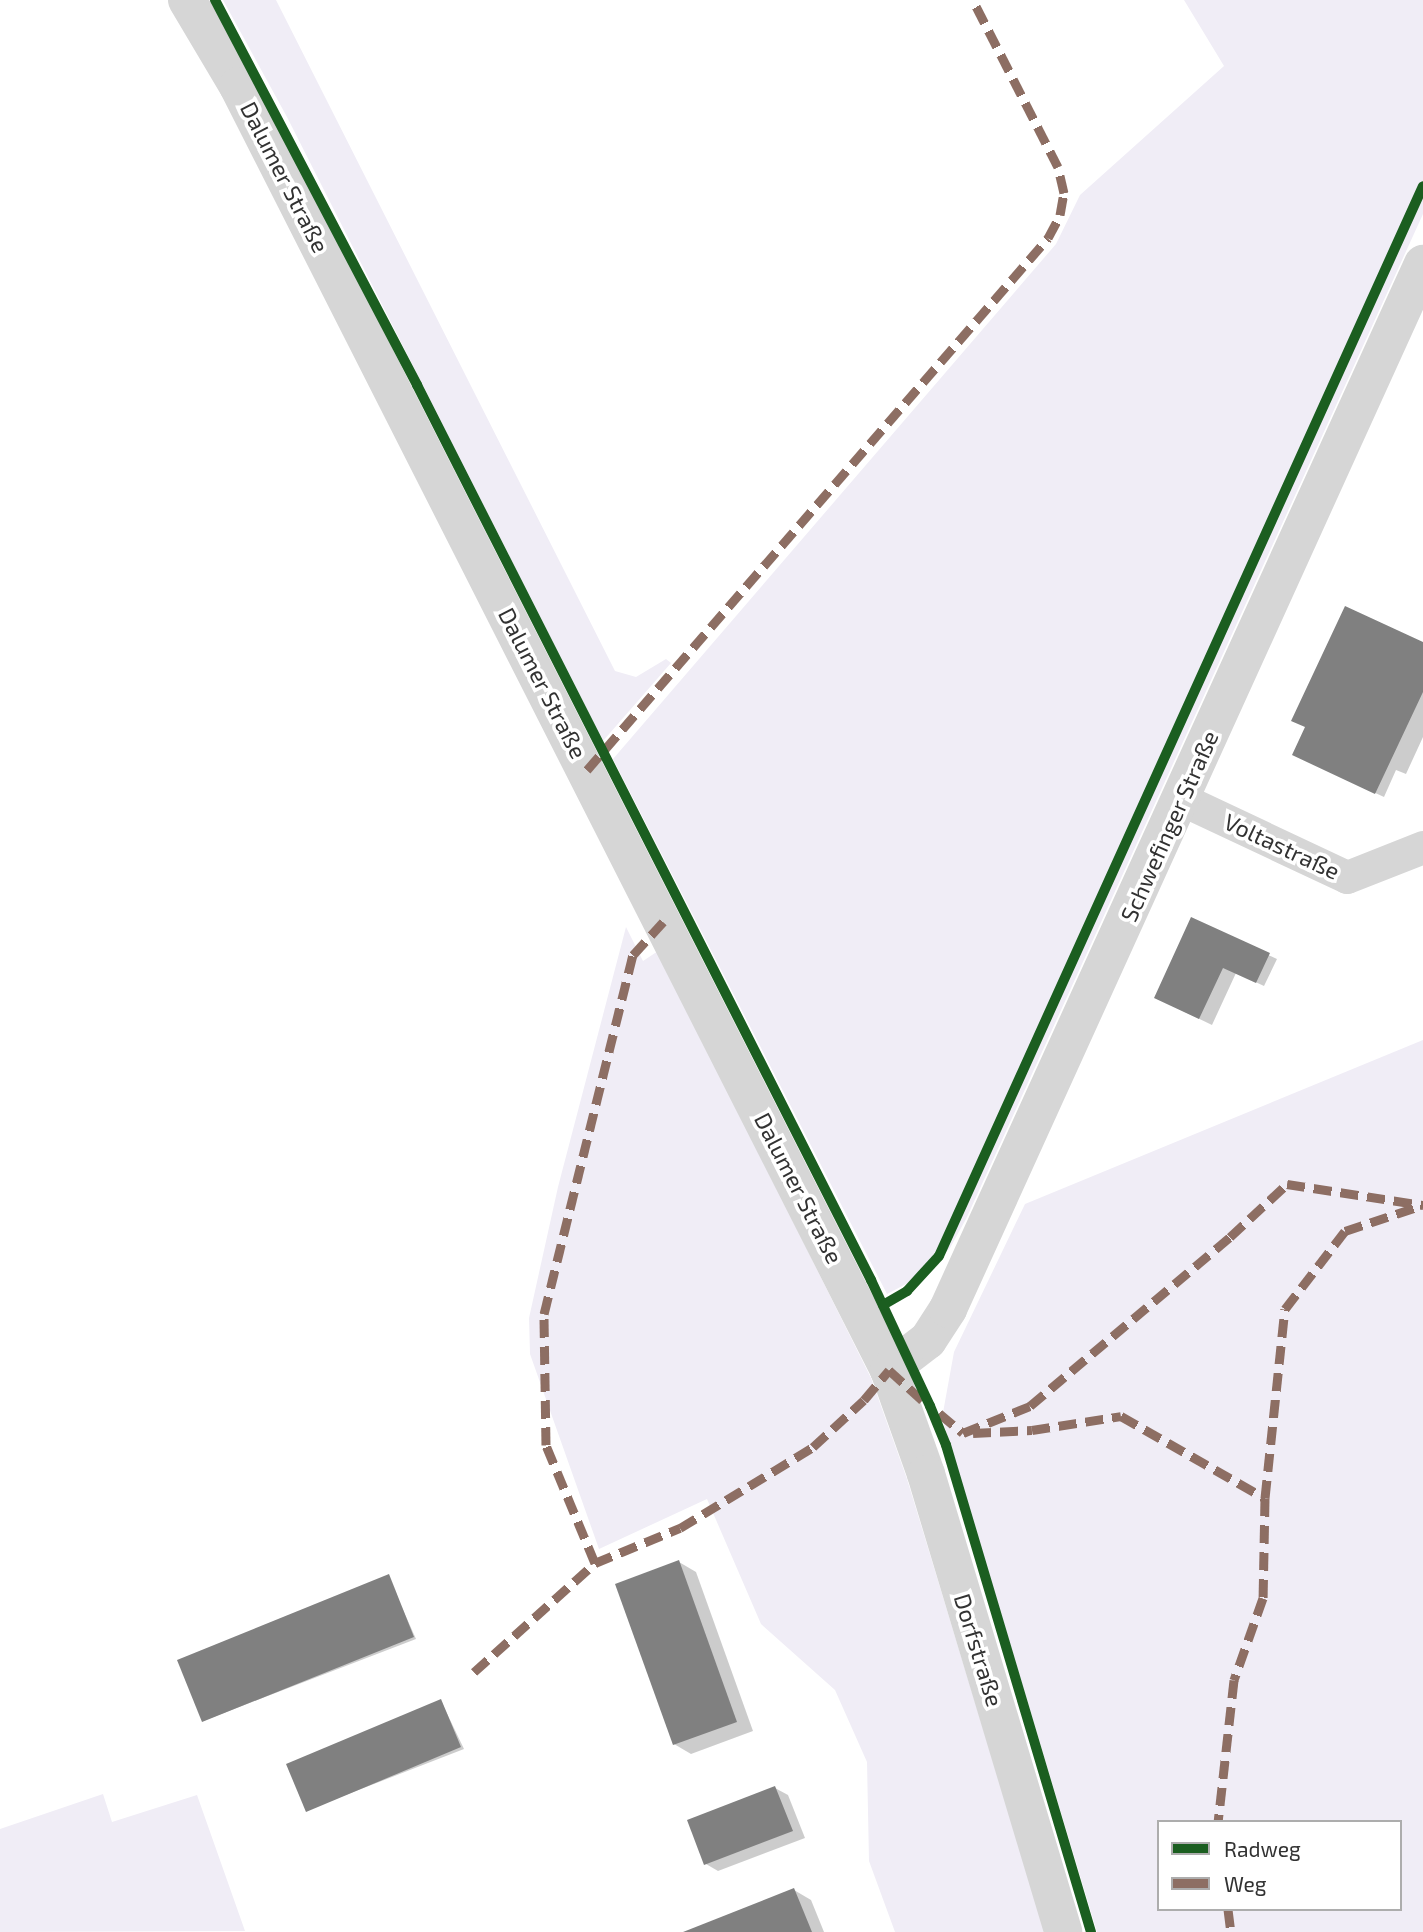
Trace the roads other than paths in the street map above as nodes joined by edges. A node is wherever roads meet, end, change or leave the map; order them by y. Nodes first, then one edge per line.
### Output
1 (187, 0) edge
2 (1423, 264) edge
3 (1181, 799) junction
4 (1423, 847) edge
5 (889, 1370) junction
6 (1063, 1932) edge

1 - 5 street, Dalumer Straße
2 - 3 street, Schwefinger Straße
3 - 4 street, Voltastraße
3 - 5 street, Schwefinger Straße
5 - 6 street, Dorfstraße

